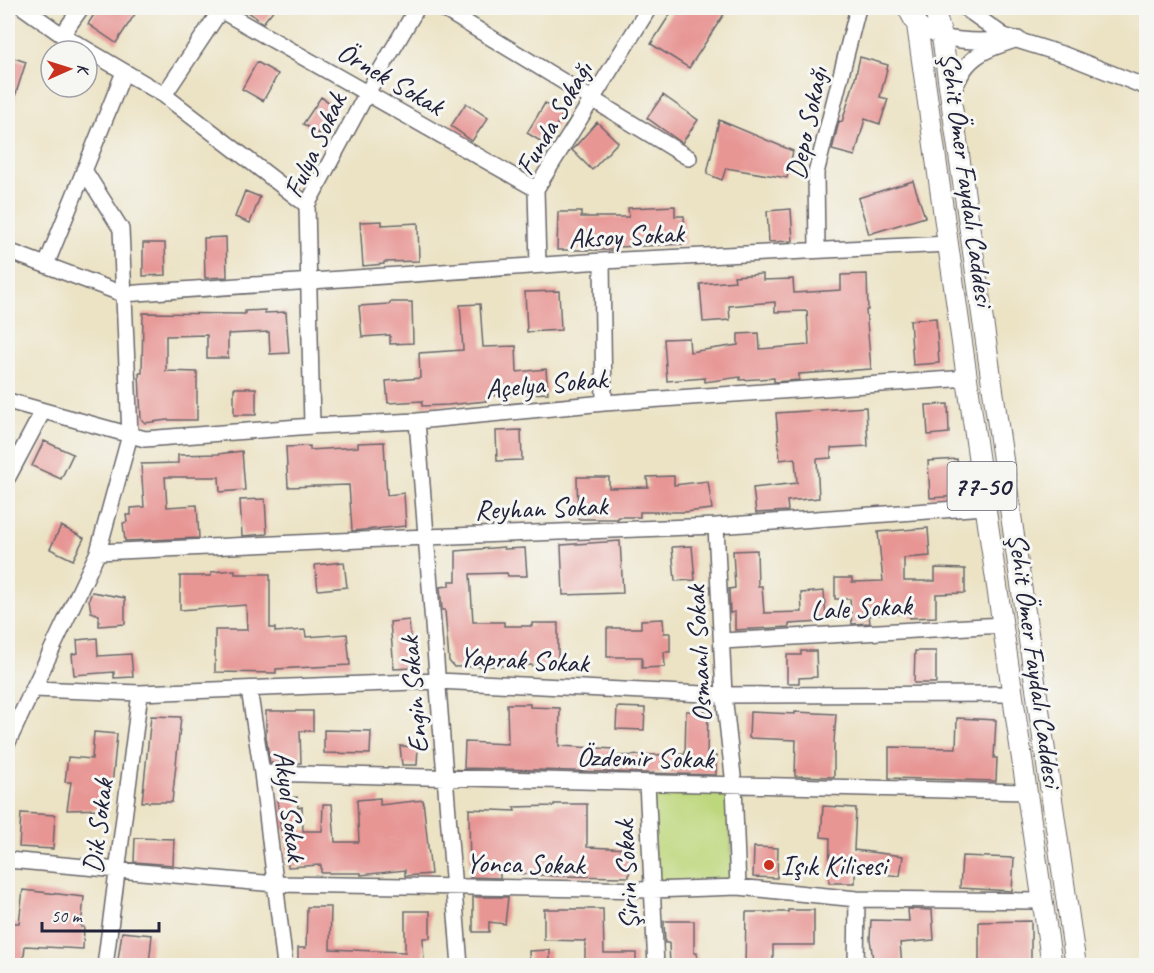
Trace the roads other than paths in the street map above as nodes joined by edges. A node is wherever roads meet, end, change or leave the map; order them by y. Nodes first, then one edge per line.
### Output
1 (24, 8) edge
2 (81, 8) edge
3 (417, 8) edge
4 (442, 8) edge
5 (649, 8) edge
6 (858, 8) edge
7 (908, 8) edge
8 (934, 8) edge
9 (965, 8) edge
10 (221, 9) edge
11 (917, 25) junction
12 (62, 35) junction
13 (942, 37) junction
14 (1018, 39) junction
15 (124, 72) junction
16 (1146, 87) edge
17 (367, 93) junction
18 (164, 95) junction
19 (592, 99) junction
20 (951, 100) junction
21 (689, 158) dead end
22 (84, 170) junction
23 (536, 189) junction
24 (308, 205) junction
25 (948, 244) junction
26 (817, 250) junction
27 (8, 251) edge
28 (602, 261) junction
29 (46, 265) junction
30 (538, 265) junction
31 (308, 282) junction
32 (123, 294) junction
33 (968, 378) junction
34 (8, 401) edge
35 (604, 403) junction
36 (43, 411) junction
37 (417, 422) junction
38 (312, 426) junction
39 (130, 435) junction
40 (8, 477) edge
41 (985, 507) junction
42 (716, 526) junction
43 (426, 537) junction
44 (98, 552) junction
45 (1003, 625) junction
46 (722, 641) junction
47 (438, 681) junction
48 (249, 689) junction
49 (33, 690) junction
50 (140, 693) junction
51 (1013, 694) junction
52 (724, 695) junction
53 (8, 742) edge
54 (262, 773) junction
55 (446, 778) junction
56 (647, 783) junction
57 (734, 785) junction
58 (1027, 792) junction
59 (8, 860) edge
60 (117, 870) junction
61 (275, 884) junction
62 (454, 887) junction
63 (738, 887) junction
64 (652, 890) junction
65 (856, 899) junction
66 (1042, 901) junction
67 (105, 966) edge
68 (285, 966) edge
69 (460, 966) edge
70 (656, 966) edge
71 (856, 966) edge
72 (1052, 966) edge
73 (1076, 966) edge

1 - 12 street
2 - 12 street
3 - 17 street, Fulya Sokak
4 - 19 street
5 - 19 street, Funda Sokağı
6 - 26 street, Depo Sokağı
7 - 11 main road, Şehit Ömer Faydalı Caddesi / 77-50
8 - 13 main road, Şehit Ömer Faydalı Caddesi / 77-50
9 - 14 street
10 - 17 street, Örnek Sokak
10 - 18 street
11 - 13 street
11 - 25 main road, Şehit Ömer Faydalı Caddesi / 77-50
12 - 15 street
13 - 14 street
13 - 20 main road, Şehit Ömer Faydalı Caddesi / 77-50
14 - 16 street
14 - 20 street
15 - 18 street
15 - 22 street
17 - 23 street, Örnek Sokak
17 - 24 street, Fulya Sokak
18 - 24 street
19 - 21 street
19 - 23 street, Funda Sokağı
20 - 73 main road, Şehit Ömer Faydalı Caddesi / 77-50
22 - 29 street
22 - 32 street
23 - 30 street, Funda Sokağı
24 - 31 street, Fulya Sokak
25 - 26 street, Aksoy Sokak
25 - 33 main road, Şehit Ömer Faydalı Caddesi / 77-50
26 - 28 street, Aksoy Sokak
27 - 29 street
28 - 30 street, Aksoy Sokak
28 - 35 street
29 - 32 street
30 - 31 street, Aksoy Sokak
31 - 32 street, Aksoy Sokak
31 - 38 street, Fulya Sokak
32 - 39 street
33 - 35 street, Açelya Sokak
33 - 41 main road, Şehit Ömer Faydalı Caddesi / 77-50
34 - 36 street, Açelya Sokak
35 - 37 street, Açelya Sokak
36 - 39 street, Açelya Sokak
36 - 40 street
37 - 38 street, Açelya Sokak
37 - 43 street, Engin Sokak
38 - 39 street, Açelya Sokak
39 - 44 street
41 - 42 street, Reyhan Sokak
41 - 45 main road, Şehit Ömer Faydalı Caddesi / 77-50
42 - 43 street, Reyhan Sokak
42 - 46 street, Osmanlı Sokak
43 - 44 street, Reyhan Sokak
43 - 47 street, Engin Sokak
44 - 49 street
45 - 46 street, Lale Sokak
45 - 51 main road, Şehit Ömer Faydalı Caddesi / 77-50
46 - 52 street, Osmanlı Sokak
47 - 48 street, Yaprak Sokak
47 - 52 street, Yaprak Sokak
47 - 55 street, Engin Sokak
48 - 50 street, Yaprak Sokak
48 - 54 street, Akyol Sokak
49 - 50 street, Yaprak Sokak
49 - 53 street
50 - 60 street, Dik Sokak
51 - 52 street, Yaprak Sokak
51 - 58 main road, Şehit Ömer Faydalı Caddesi / 77-50
52 - 57 street, Osmanlı Sokak
54 - 55 street, Özdemir Sokak
54 - 61 street, Akyol Sokak
55 - 56 street, Özdemir Sokak
55 - 62 street, Engin Sokak
56 - 57 street, Özdemir Sokak
56 - 64 street, Şirin Sokak
57 - 58 street, Özdemir Sokak
57 - 63 street, Osmanlı Sokak
58 - 66 main road, Şehit Ömer Faydalı Caddesi / 77-50
59 - 60 street, Yonca Sokak
60 - 61 street, Yonca Sokak
60 - 67 street, Dik Sokak
61 - 62 street, Yonca Sokak
61 - 68 street, Akyol Sokak
62 - 64 street, Yonca Sokak
62 - 69 street, Engin Sokak
63 - 64 street, Yonca Sokak
63 - 65 street, Yonca Sokak
64 - 70 street, Şirin Sokak
65 - 66 street, Yonca Sokak
65 - 71 street
66 - 72 main road, Şehit Ömer Faydalı Caddesi / 77-50

